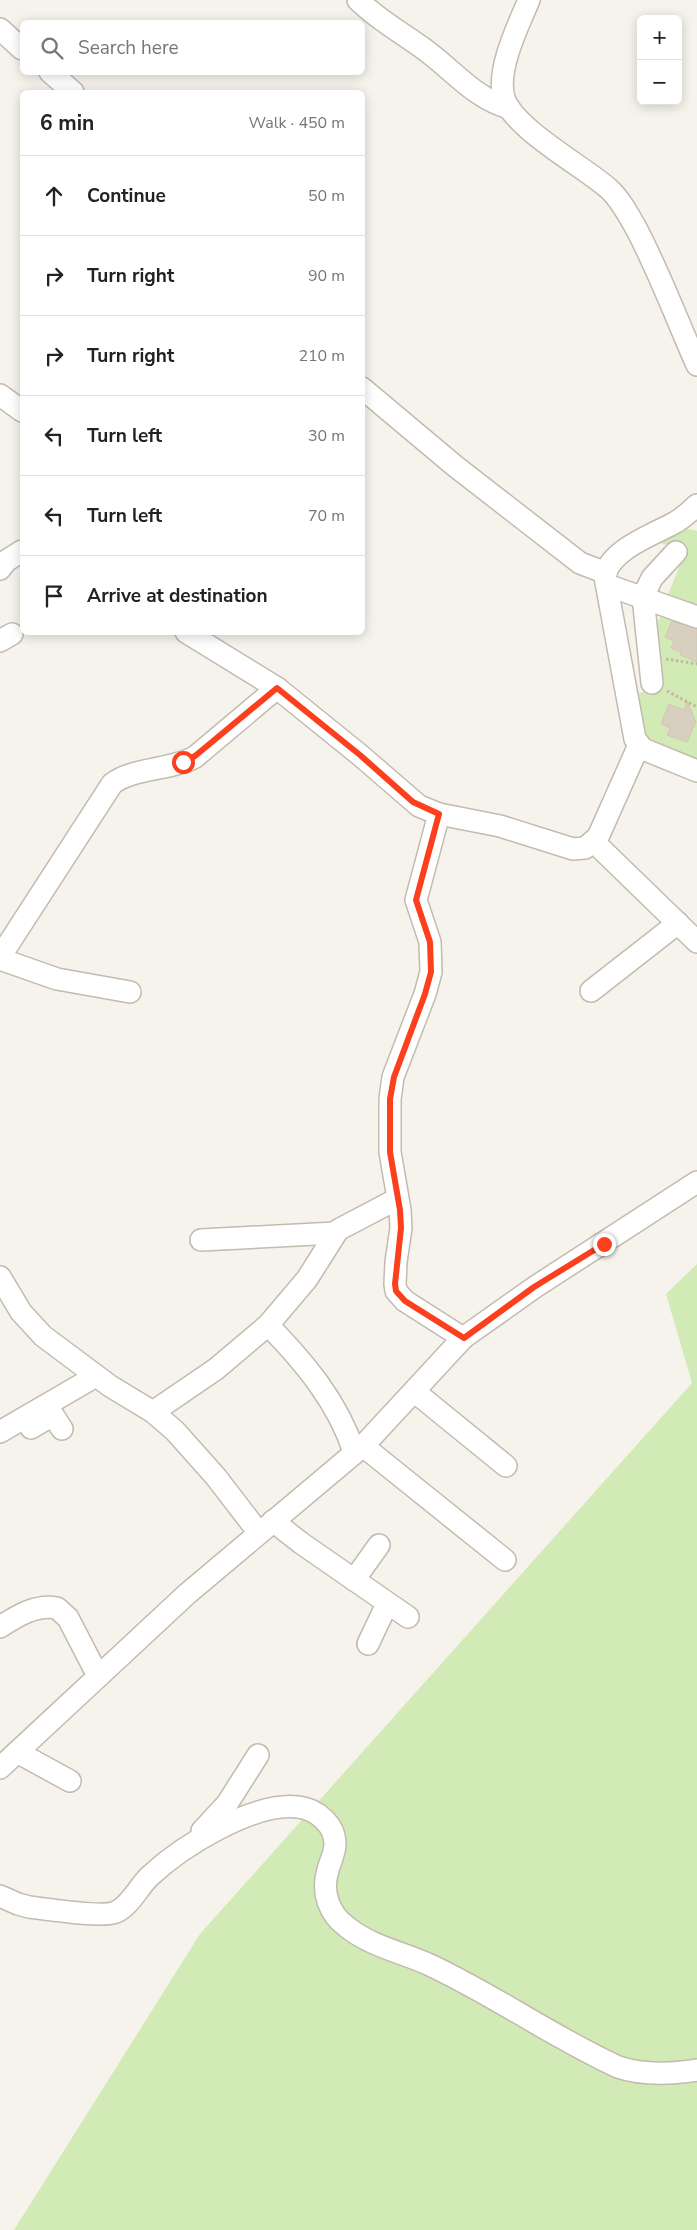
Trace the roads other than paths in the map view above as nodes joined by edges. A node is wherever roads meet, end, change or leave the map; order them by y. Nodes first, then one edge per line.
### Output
1 (358, 0) edge
2 (529, 0) edge
3 (0, 29) edge
4 (20, 47) edge
5 (53, 75) edge
6 (71, 90) edge
7 (509, 108) junction
8 (697, 365) edge
9 (365, 391) edge
10 (0, 395) edge
11 (20, 410) edge
12 (697, 505) edge
13 (20, 552) edge
14 (676, 552) dead end
15 (0, 569) edge
16 (606, 579) junction
17 (643, 597) junction
18 (697, 616) edge
19 (191, 635) edge
20 (652, 683) road end
21 (277, 688) junction
22 (640, 745) junction
23 (697, 771) edge
24 (439, 814) junction
25 (594, 842) junction
26 (678, 923) junction
27 (697, 942) edge
28 (0, 958) edge
29 (591, 991) dead end
30 (130, 992) dead end
31 (697, 1182) edge
32 (397, 1199) junction
33 (335, 1233) junction
34 (201, 1240) dead end
35 (0, 1277) edge
36 (268, 1325) junction
37 (464, 1338) junction
38 (96, 1376) junction
39 (415, 1392) junction
40 (153, 1412) junction
41 (62, 1429) dead end
42 (0, 1432) edge
43 (0, 1445) edge
44 (359, 1449) junction
45 (506, 1466) dead end
46 (266, 1527) junction
47 (378, 1545) dead end
48 (504, 1560) dead end
49 (354, 1580) junction
50 (387, 1604) junction
51 (408, 1617) dead end
52 (0, 1627) edge
53 (368, 1644) dead end
54 (98, 1676) junction
55 (17, 1752) junction
56 (258, 1755) dead end
57 (0, 1768) edge
58 (70, 1781) dead end
59 (190, 1846) junction
60 (0, 1896) edge
61 (697, 2070) edge

1 - 7 street
2 - 7 street
3 - 4 street
5 - 6 street
7 - 8 street
9 - 16 street
10 - 11 street
12 - 16 street
13 - 15 street
14 - 17 street
16 - 17 street
16 - 22 street
17 - 18 street
17 - 20 street
19 - 21 street
21 - 24 street
21 - 28 street
22 - 23 street
22 - 25 street
24 - 25 street
24 - 32 street
25 - 26 street
26 - 27 street
26 - 29 street
28 - 30 street
31 - 37 street
32 - 33 street
32 - 37 street
33 - 34 street
33 - 36 street
35 - 38 street
36 - 40 street
36 - 44 street
37 - 39 street
38 - 40 street
38 - 42 street
39 - 44 street
39 - 45 street
40 - 46 street
41 - 43 street
44 - 46 street
44 - 48 street
46 - 49 street
46 - 54 street
47 - 49 street
49 - 50 street
50 - 51 street
50 - 53 street
52 - 54 street
54 - 55 street
55 - 57 street
55 - 58 street
56 - 59 street
59 - 60 street
59 - 61 street

